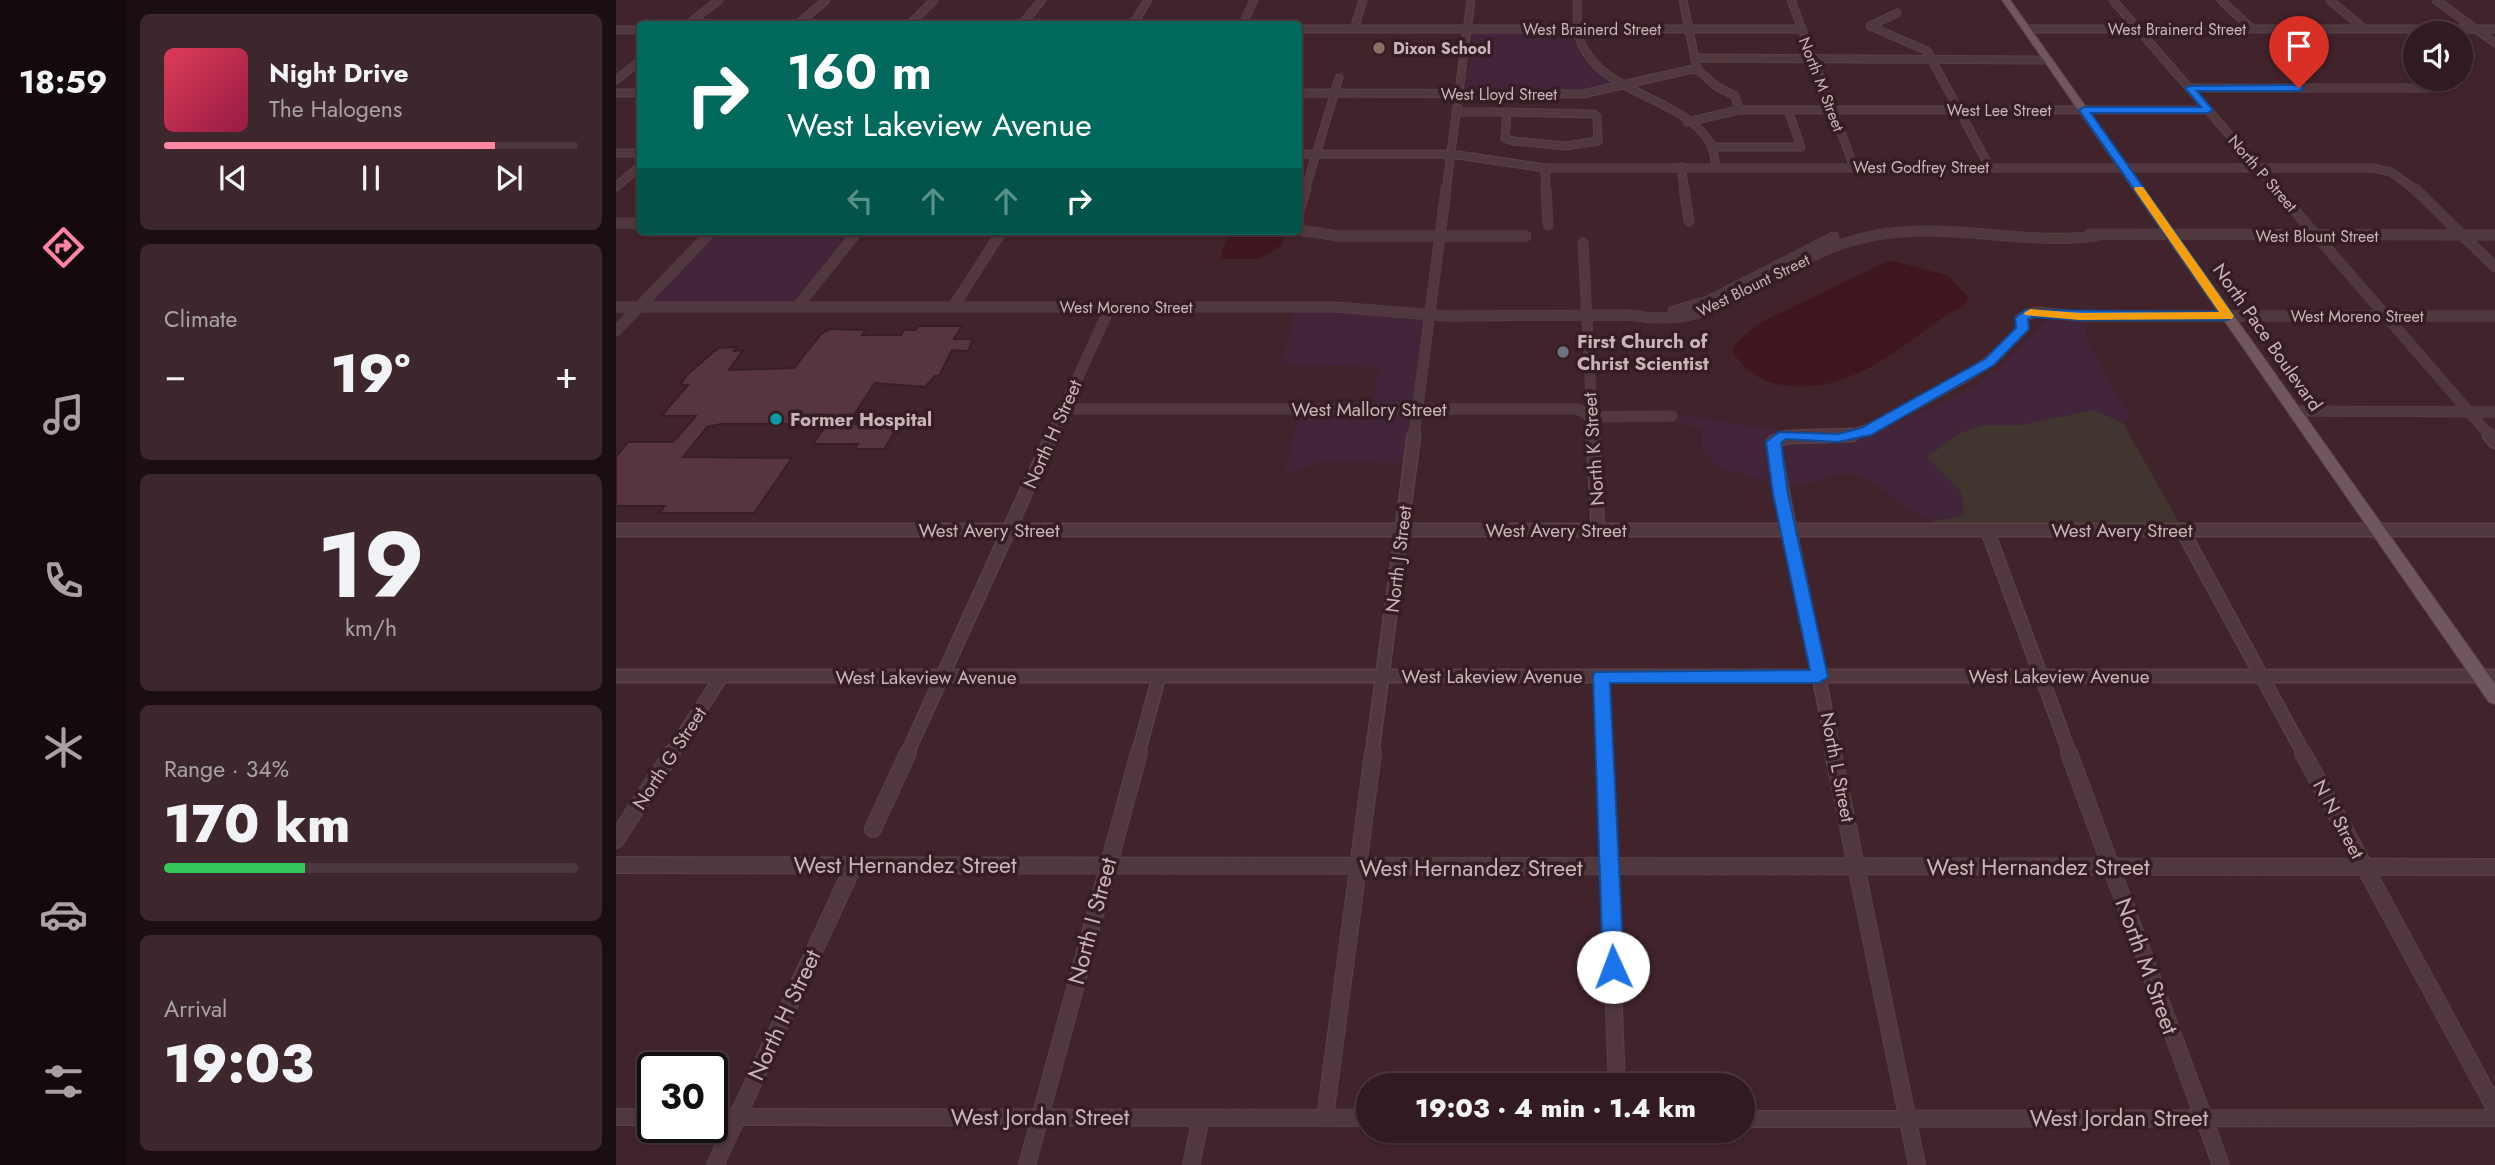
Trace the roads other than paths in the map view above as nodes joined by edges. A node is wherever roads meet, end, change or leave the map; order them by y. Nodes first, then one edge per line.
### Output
1 (719, 0) edge
2 (826, 0) edge
3 (934, 0) edge
4 (1042, 0) edge
5 (1148, 0) edge
6 (1254, 0) edge
7 (1363, 0) edge
8 (1471, 0) edge
9 (1577, 0) edge
10 (1683, 0) edge
11 (1791, 0) edge
12 (2006, 0) edge
13 (2113, 0) edge
14 (2221, 0) edge
15 (2330, 0) edge
16 (2436, 0) edge
17 (1897, 13) dead end
18 (692, 21) edge
19 (802, 21) edge
20 (913, 21) edge
21 (1024, 21) edge
22 (1135, 21) edge
23 (1244, 21) edge
24 (1302, 29) edge
25 (1354, 29) junction
26 (1467, 29) junction
27 (1578, 29) junction
28 (1689, 29) junction
29 (1801, 29) junction
30 (2027, 29) junction
31 (2252, 29) junction
32 (2364, 29) junction
33 (2476, 29) junction
34 (2495, 29) edge
35 (616, 30) edge
36 (637, 30) edge
37 (2139, 30) junction
38 (2495, 43) edge
39 (1695, 58) junction
40 (1813, 59) junction
41 (1931, 60) junction
42 (2048, 60) junction
43 (637, 63) edge
44 (1697, 68) junction
45 (1339, 78) dead end
46 (616, 80) edge
47 (1626, 86) junction
48 (2190, 88) junction
49 (2403, 88) edge
50 (616, 93) edge
51 (637, 93) edge
52 (1302, 93) edge
53 (1336, 93) junction
54 (1459, 94) junction
55 (1739, 110) junction
56 (1788, 110) junction
57 (1832, 110) junction
58 (1959, 110) junction
59 (2084, 110) junction
60 (2208, 110) junction
61 (1456, 112) junction
62 (1507, 112) junction
63 (1686, 122) junction
64 (1712, 147) junction
65 (616, 153) edge
66 (637, 153) edge
67 (1302, 153) edge
68 (1318, 154) junction
69 (1451, 154) junction
70 (1681, 167) junction
71 (1716, 167) junction
72 (1854, 167) junction
73 (1990, 167) junction
74 (1545, 168) junction
75 (2258, 168) junction
76 (637, 169) edge
77 (2124, 169) junction
78 (2391, 172) joint
79 (616, 187) edge
80 (1302, 203) edge
81 (1689, 221) dead end
82 (616, 223) edge
83 (637, 223) edge
84 (1548, 225) dead end
85 (1302, 231) edge
86 (708, 235) edge
87 (855, 235) edge
88 (999, 235) edge
89 (2171, 235) junction
90 (2463, 235) junction
91 (2495, 235) edge
92 (1441, 236) junction
93 (1526, 236) dead end
94 (2316, 236) junction
95 (1583, 243) dead end
96 (2495, 267) edge
97 (616, 307) edge
98 (639, 307) junction
99 (797, 307) junction
100 (953, 307) junction
101 (1110, 307) junction
102 (1431, 315) junction
103 (1585, 316) junction
104 (1635, 316) joint
105 (2228, 316) junction
106 (2387, 316) junction
107 (2495, 316) edge
108 (2023, 329) joint
109 (616, 331) edge
110 (1063, 409) junction
111 (1418, 410) junction
112 (2295, 411) junction
113 (2469, 412) junction
114 (2495, 412) edge
115 (1591, 416) junction
116 (1672, 416) dead end
117 (2495, 442) edge
118 (616, 530) edge
119 (1008, 530) junction
120 (1402, 530) junction
121 (1598, 530) junction
122 (1789, 530) junction
123 (1987, 530) junction
124 (2182, 530) junction
125 (2376, 530) junction
126 (2495, 530) edge
127 (616, 676) edge
128 (722, 676) junction
129 (941, 676) junction
130 (1601, 676) junction
131 (2262, 676) junction
132 (2488, 676) edge
133 (1159, 677) junction
134 (1383, 677) junction
135 (1819, 677) junction
136 (2040, 677) junction
137 (2495, 697) edge
138 (873, 829) dead end
139 (616, 840) edge
140 (616, 865) edge
141 (854, 865) junction
142 (1107, 866) junction
143 (1610, 867) junction
144 (1858, 867) junction
145 (2111, 867) junction
146 (2495, 867) edge
147 (1358, 868) junction
148 (2366, 868) junction
149 (1617, 1073) edge
150 (2495, 1108) edge
151 (616, 1117) edge
152 (637, 1117) edge
153 (728, 1117) edge
154 (737, 1117) junction
155 (1040, 1117) junction
156 (1200, 1118) junction
157 (1325, 1118) junction
158 (1356, 1118) edge
159 (1908, 1118) junction
160 (2204, 1118) junction
161 (2495, 1118) edge
162 (1755, 1119) edge
163 (715, 1165) edge
164 (1027, 1165) edge
165 (1191, 1165) edge
166 (1917, 1165) edge
167 (2221, 1165) edge

1 - 18 street
2 - 19 street
3 - 20 street
4 - 21 street
5 - 22 street
6 - 23 street
7 - 25 street
8 - 26 street, North J Street
9 - 27 street
10 - 28 street
11 - 29 street, North M Street
12 - 30 main road, North Pace Boulevard
13 - 37 street, North P Street
14 - 31 street
15 - 32 street
16 - 33 street
17 - 41 street
24 - 25 street, West Brainerd Street
25 - 26 street, West Brainerd Street
26 - 27 street, West Brainerd Street
26 - 54 street, North J Street
27 - 28 street, West Brainerd Street
27 - 47 street
28 - 29 street, West Brainerd Street
28 - 39 street
29 - 40 street, North M Street
30 - 37 street, West Brainerd Street
30 - 42 main road, North Pace Boulevard
31 - 32 street, West Brainerd Street
31 - 37 street, West Brainerd Street
32 - 33 street, West Brainerd Street
33 - 34 street, West Brainerd Street
33 - 38 street
35 - 36 street
37 - 48 street, North P Street
39 - 40 street
39 - 44 street
40 - 41 street
40 - 57 street, North M Street
41 - 42 street
41 - 58 street
42 - 59 main road, North Pace Boulevard
43 - 46 street
44 - 47 street, West Lloyd Street
44 - 55 street
45 - 53 street
47 - 54 street, West Lloyd Street
47 - 63 street
48 - 49 street
48 - 60 street, North P Street
50 - 51 street
52 - 53 street, West Lloyd Street
53 - 54 street, West Lloyd Street
53 - 68 street
54 - 61 street, North J Street
55 - 56 street, West Lee Street
55 - 63 street, West Lee Street
56 - 57 street, West Lee Street
56 - 64 street
57 - 58 street, West Lee Street
57 - 72 street, North M Street
58 - 59 street, West Lee Street
58 - 73 street
59 - 60 street, West Lee Street
59 - 77 main road, North Pace Boulevard
60 - 75 street, North P Street
61 - 62 street
61 - 69 street, North J Street
62 - 62 street
63 - 64 street
64 - 71 street
65 - 66 street
67 - 68 street
68 - 69 street
68 - 80 street
69 - 74 street, West Godfrey Street
69 - 92 street, North J Street
70 - 71 street, West Godfrey Street
70 - 74 street, West Godfrey Street
70 - 81 street
71 - 72 street, West Godfrey Street
72 - 73 street, West Godfrey Street
73 - 77 street, West Godfrey Street
74 - 84 street
75 - 77 street, West Godfrey Street
75 - 78 street, West Godfrey Street
75 - 94 street, North P Street
76 - 79 street
77 - 89 main road, North Pace Boulevard
78 - 90 street
82 - 83 street
85 - 92 street
86 - 98 street
87 - 99 street
88 - 100 street
89 - 94 street, West Blount Street
89 - 104 street, West Blount Street
89 - 105 main road, North Pace Boulevard
90 - 91 street, West Blount Street
90 - 94 street, West Blount Street
90 - 96 street
92 - 93 street
92 - 102 street, North J Street
94 - 106 street, North P Street
95 - 103 street, North K Street
97 - 98 street, West Moreno Street
98 - 99 street, West Moreno Street
98 - 109 street
99 - 100 street, West Moreno Street
100 - 101 street, West Moreno Street
101 - 102 street, West Moreno Street
101 - 110 street, North H Street
102 - 103 street, West Moreno Street
102 - 111 street, North J Street
103 - 104 street, West Moreno Street
103 - 115 street, North K Street
105 - 106 street, West Moreno Street
105 - 108 street, West Moreno Street
105 - 112 main road, North Pace Boulevard
106 - 107 street, West Moreno Street
106 - 113 street, North P Street
108 - 122 street, North L Street
110 - 111 street, West Mallory Street
110 - 119 street, North H Street
111 - 115 street, West Mallory Street
111 - 120 street, North J Street
112 - 113 street
112 - 125 main road, North Pace Boulevard
113 - 114 street
113 - 117 street, North P Street
115 - 116 street, West Mallory Street
115 - 121 street, North K Street
118 - 119 street, West Avery Street
119 - 120 street, West Avery Street
119 - 129 street, North H Street
120 - 121 street, West Avery Street
120 - 134 street, North J Street
121 - 122 street, West Avery Street
122 - 123 street, West Avery Street
122 - 135 street, North L Street
123 - 124 street, West Avery Street
123 - 136 street, North M Street
124 - 125 street, West Avery Street
124 - 131 street, N N Street
125 - 126 street, West Avery Street
125 - 132 main road, North Pace Boulevard
127 - 128 street, West Lakeview Avenue
128 - 129 street, West Lakeview Avenue
128 - 139 street, North G Street
129 - 133 street, West Lakeview Avenue
129 - 138 street, North H Street
130 - 134 street, West Lakeview Avenue
130 - 135 street, West Lakeview Avenue
130 - 143 street
131 - 132 street, West Lakeview Avenue
131 - 136 street, West Lakeview Avenue
131 - 148 street, N N Street
132 - 137 main road, North Pace Boulevard
133 - 134 street, West Lakeview Avenue
133 - 142 street, North I Street
134 - 147 street, North J Street
135 - 136 street, West Lakeview Avenue
135 - 144 street, North L Street
136 - 145 street, North M Street
140 - 141 street, West Hernandez Street
141 - 142 street, West Hernandez Street
141 - 154 street, North H Street
142 - 147 street, West Hernandez Street
142 - 155 street, North I Street
143 - 144 street, West Hernandez Street
143 - 147 street, West Hernandez Street
143 - 149 street
144 - 145 street, West Hernandez Street
144 - 159 street, North L Street
145 - 148 street, West Hernandez Street
145 - 160 street, North M Street
146 - 148 street, West Hernandez Street
147 - 157 street, North J Street
148 - 150 street, N N Street
151 - 152 street
153 - 154 street, West Jordan Street
154 - 155 street, West Jordan Street
154 - 163 street, North H Street
155 - 156 street, West Jordan Street
155 - 164 street, North I Street
156 - 157 street, West Jordan Street
156 - 165 street
157 - 158 street, West Jordan Street
159 - 160 street, West Jordan Street
159 - 162 street, West Jordan Street
159 - 166 street, North L Street
160 - 161 street, West Jordan Street
160 - 167 street, North M Street

